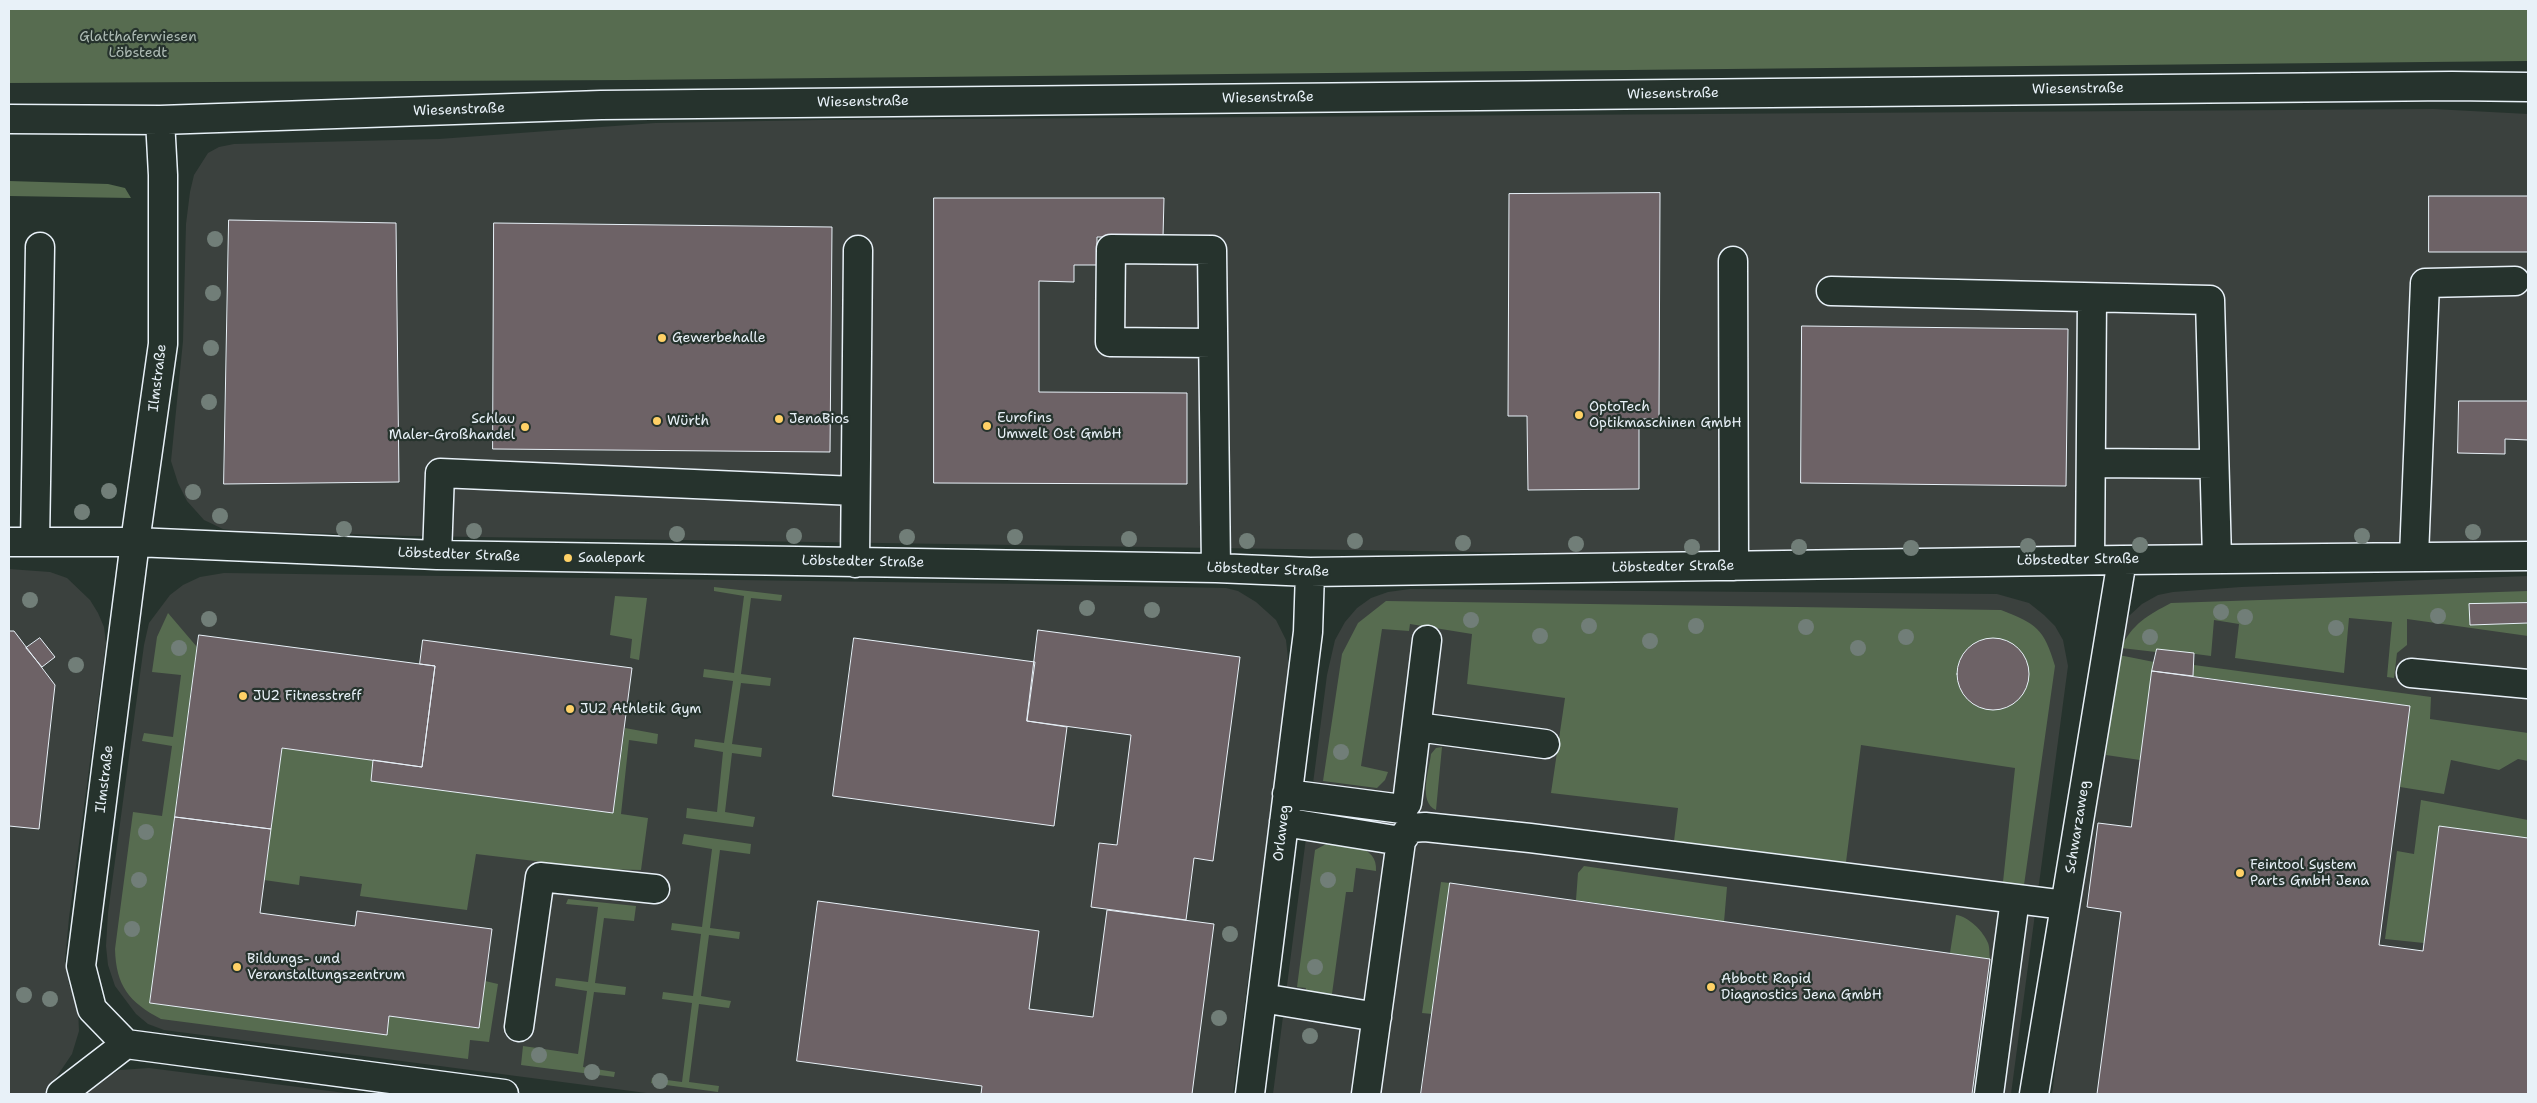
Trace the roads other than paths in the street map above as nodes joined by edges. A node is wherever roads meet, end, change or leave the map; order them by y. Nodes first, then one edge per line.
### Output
1 (2528, 87) edge
2 (9, 119) edge
3 (160, 120) junction
4 (40, 247) dead end
5 (858, 250) dead end
6 (1733, 261) dead end
7 (2515, 281) dead end
8 (1831, 290) dead end
9 (2092, 298) junction
10 (1212, 343) junction
11 (2091, 463) junction
12 (2214, 464) junction
13 (855, 491) junction
14 (22, 542) edge
15 (134, 542) junction
16 (437, 555) junction
17 (2414, 556) junction
18 (2528, 556) edge
19 (2217, 559) junction
20 (2090, 560) junction
21 (2122, 560) junction
22 (854, 563) junction
23 (1734, 566) junction
24 (1216, 568) junction
25 (1310, 572) junction
26 (1427, 640) dead end
27 (2411, 673) dead end
28 (2528, 684) edge
29 (1417, 727) junction
30 (1545, 744) dead end
31 (1287, 794) junction
32 (1284, 822) junction
33 (1405, 826) junction
34 (656, 889) dead end
35 (2015, 899) junction
36 (2065, 905) junction
37 (1262, 998) junction
38 (1377, 1017) junction
39 (519, 1027) dead end
40 (126, 1044) junction
41 (61, 1094) edge
42 (504, 1094) edge
43 (1250, 1094) edge
44 (1366, 1094) edge
45 (1988, 1094) edge
46 (2034, 1094) edge

1 - 3 street, Wiesenstraße
2 - 3 street, Wiesenstraße
3 - 15 street, Ilmstraße
4 - 14 street
5 - 13 street
6 - 23 street
7 - 17 street
8 - 9 street
9 - 11 street
9 - 12 street
10 - 10 street
10 - 24 street
11 - 12 street
11 - 20 street
12 - 19 street
13 - 16 street
13 - 22 street
14 - 15 street, Löbstedter Straße
15 - 16 street, Löbstedter Straße
15 - 40 street, Ilmstraße
16 - 22 street, Löbstedter Straße
17 - 18 street, Löbstedter Straße
17 - 19 street, Löbstedter Straße
19 - 21 street, Löbstedter Straße
20 - 21 street, Löbstedter Straße
20 - 23 street, Löbstedter Straße
21 - 36 street, Schwarzaweg
22 - 24 street, Löbstedter Straße
23 - 25 street, Löbstedter Straße
24 - 25 street, Löbstedter Straße
25 - 31 street, Orlaweg
26 - 29 street
27 - 28 street
29 - 30 street
29 - 33 street
31 - 32 street, Orlaweg
31 - 33 street
32 - 33 street
32 - 37 street, Orlaweg
33 - 35 street
33 - 38 street
34 - 39 street
35 - 36 street
35 - 45 street
36 - 46 street, Schwarzaweg
37 - 38 street
37 - 43 street, Orlaweg
38 - 44 street
40 - 41 street
40 - 42 street

